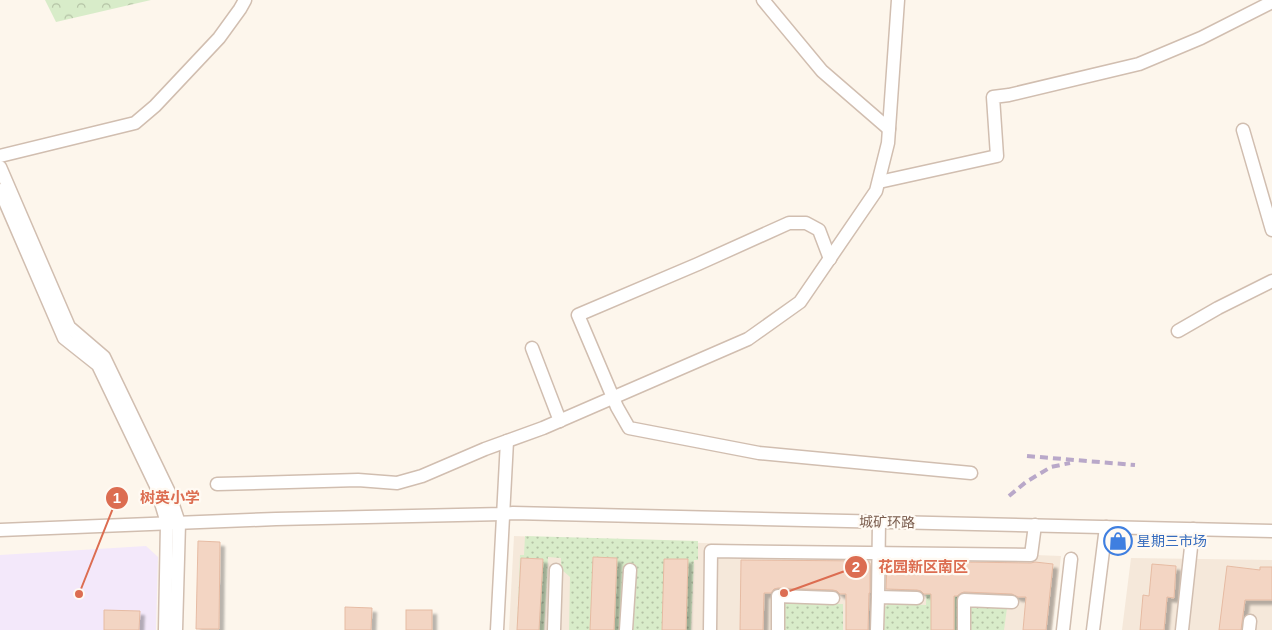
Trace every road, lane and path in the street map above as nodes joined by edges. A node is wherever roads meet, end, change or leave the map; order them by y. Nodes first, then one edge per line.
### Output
1 (245, 0) edge
2 (763, 0) edge
3 (898, 0) edge
4 (1272, 2) edge
5 (889, 129) junction
6 (1243, 130) dead end
7 (0, 156) edge
8 (0, 166) edge
9 (879, 182) junction
10 (0, 190) edge
11 (1272, 230) edge
12 (830, 259) junction
13 (1272, 281) edge
14 (1178, 331) dead end
15 (532, 348) dead end
16 (613, 398) junction
17 (560, 421) junction
18 (507, 441) junction
19 (971, 473) dead end
20 (217, 484) dead end
21 (503, 514) junction
22 (879, 522) junction
23 (173, 523) junction
24 (1035, 525) junction
25 (1106, 527) junction
26 (1193, 529) junction
27 (0, 530) edge
28 (1272, 530) edge
29 (879, 553) junction
30 (1071, 559) dead end
31 (556, 570) dead end
32 (630, 570) dead end
33 (878, 597) junction
34 (833, 598) dead end
35 (917, 598) dead end
36 (1012, 602) dead end
37 (165, 630) edge
38 (176, 630) edge
39 (497, 630) edge
40 (554, 630) edge
41 (626, 630) edge
42 (710, 630) edge
43 (778, 630) edge
44 (877, 630) edge
45 (964, 630) edge
46 (1063, 630) edge
47 (1093, 630) edge
48 (1182, 630) edge

1 - 7 street
2 - 5 street
3 - 5 street
4 - 9 street
5 - 9 street
6 - 11 street
8 - 23 street
9 - 12 street
10 - 23 street
12 - 16 street
12 - 16 street
13 - 14 street
15 - 17 street
16 - 17 street
16 - 19 street
17 - 18 street
18 - 20 street
18 - 21 street
21 - 22 street, 城矿环路
21 - 23 street, 城矿环路
21 - 39 street
22 - 24 street, 城矿环路
22 - 29 street
23 - 27 street, 城矿环路
23 - 37 street
23 - 38 street
24 - 25 street, 城矿环路
24 - 29 street
25 - 26 street, 城矿环路
25 - 47 street
26 - 28 street, 城矿环路
26 - 48 street
29 - 33 street
29 - 42 street
30 - 46 street
31 - 40 street
32 - 41 street
33 - 35 street
33 - 44 street
34 - 43 street
36 - 45 street

